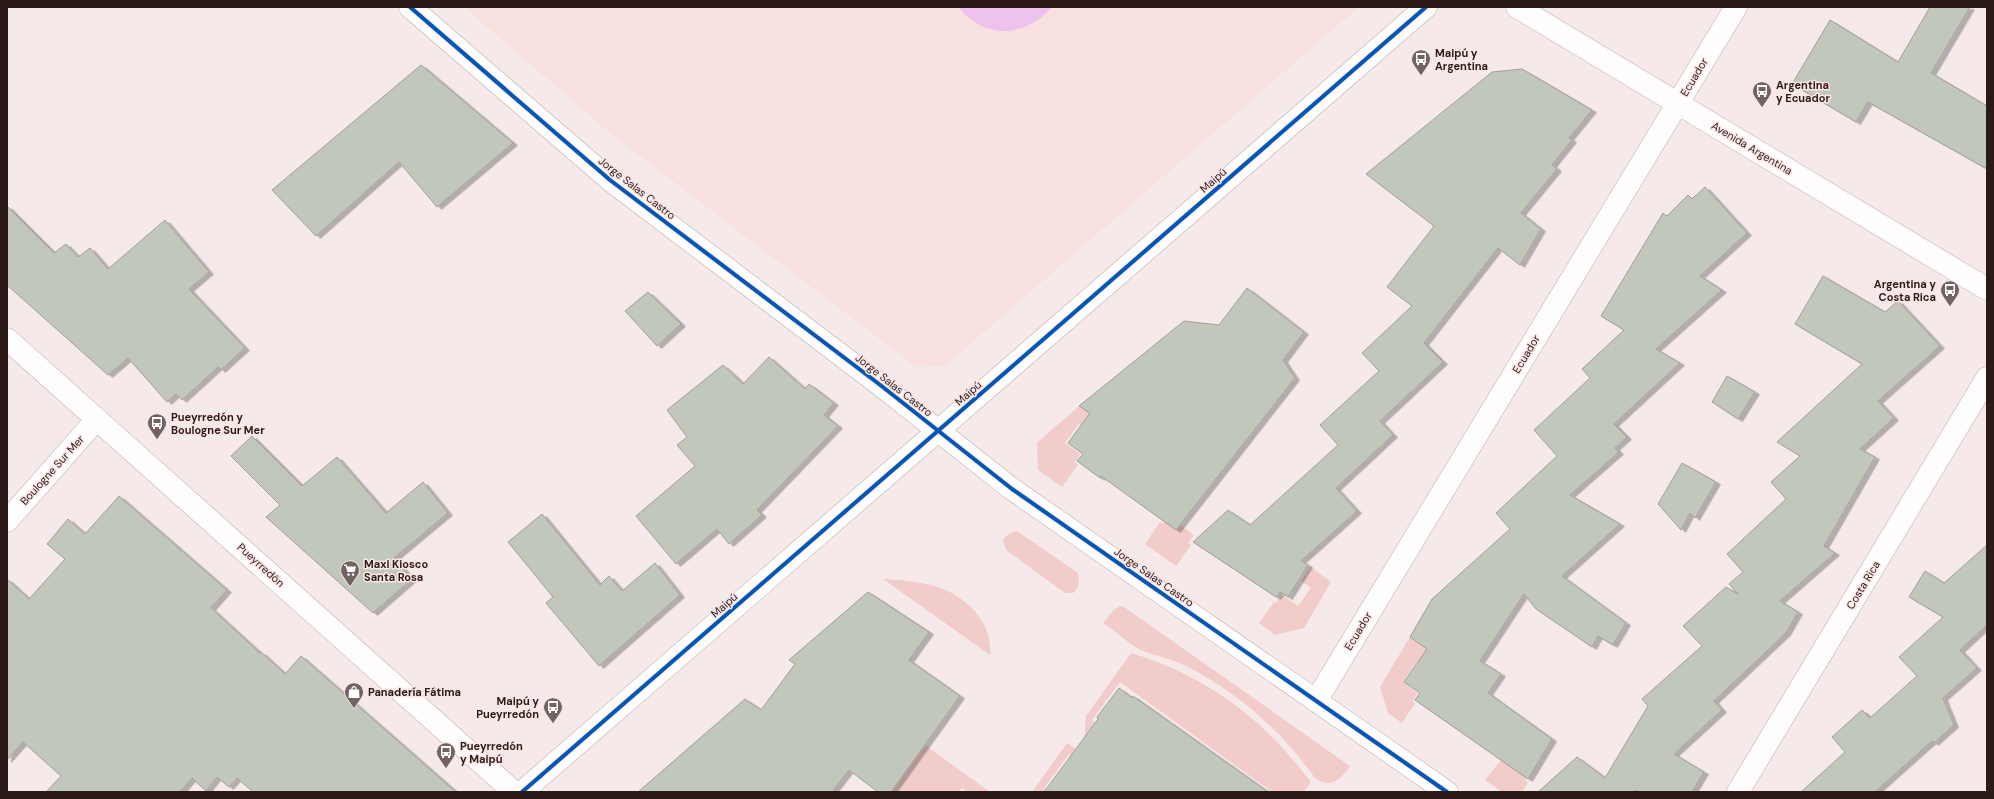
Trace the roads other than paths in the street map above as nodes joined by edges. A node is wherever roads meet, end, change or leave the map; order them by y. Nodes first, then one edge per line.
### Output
1 (410, 7) edge
2 (1426, 7) edge
3 (1517, 7) edge
4 (1736, 7) edge
5 (1678, 103) junction
6 (1987, 289) edge
7 (7, 339) edge
8 (1987, 378) edge
9 (97, 419) junction
10 (938, 431) junction
11 (7, 521) edge
12 (1316, 701) junction
13 (514, 792) edge
14 (522, 792) edge
15 (1447, 792) edge
16 (1738, 792) edge

1 - 10 street, Jorge Salas Castro
2 - 10 street, Maipú
3 - 5 street, Avenida Argentina
4 - 5 street, Ecuador
5 - 6 street, Avenida Argentina
5 - 12 street, Ecuador
7 - 9 street, Pueyrredón
8 - 16 street, Costa Rica
9 - 11 street, Boulogne Sur Mer
9 - 13 street, Pueyrredón
10 - 12 street, Jorge Salas Castro
10 - 14 street, Maipú
12 - 15 street, Jorge Salas Castro

